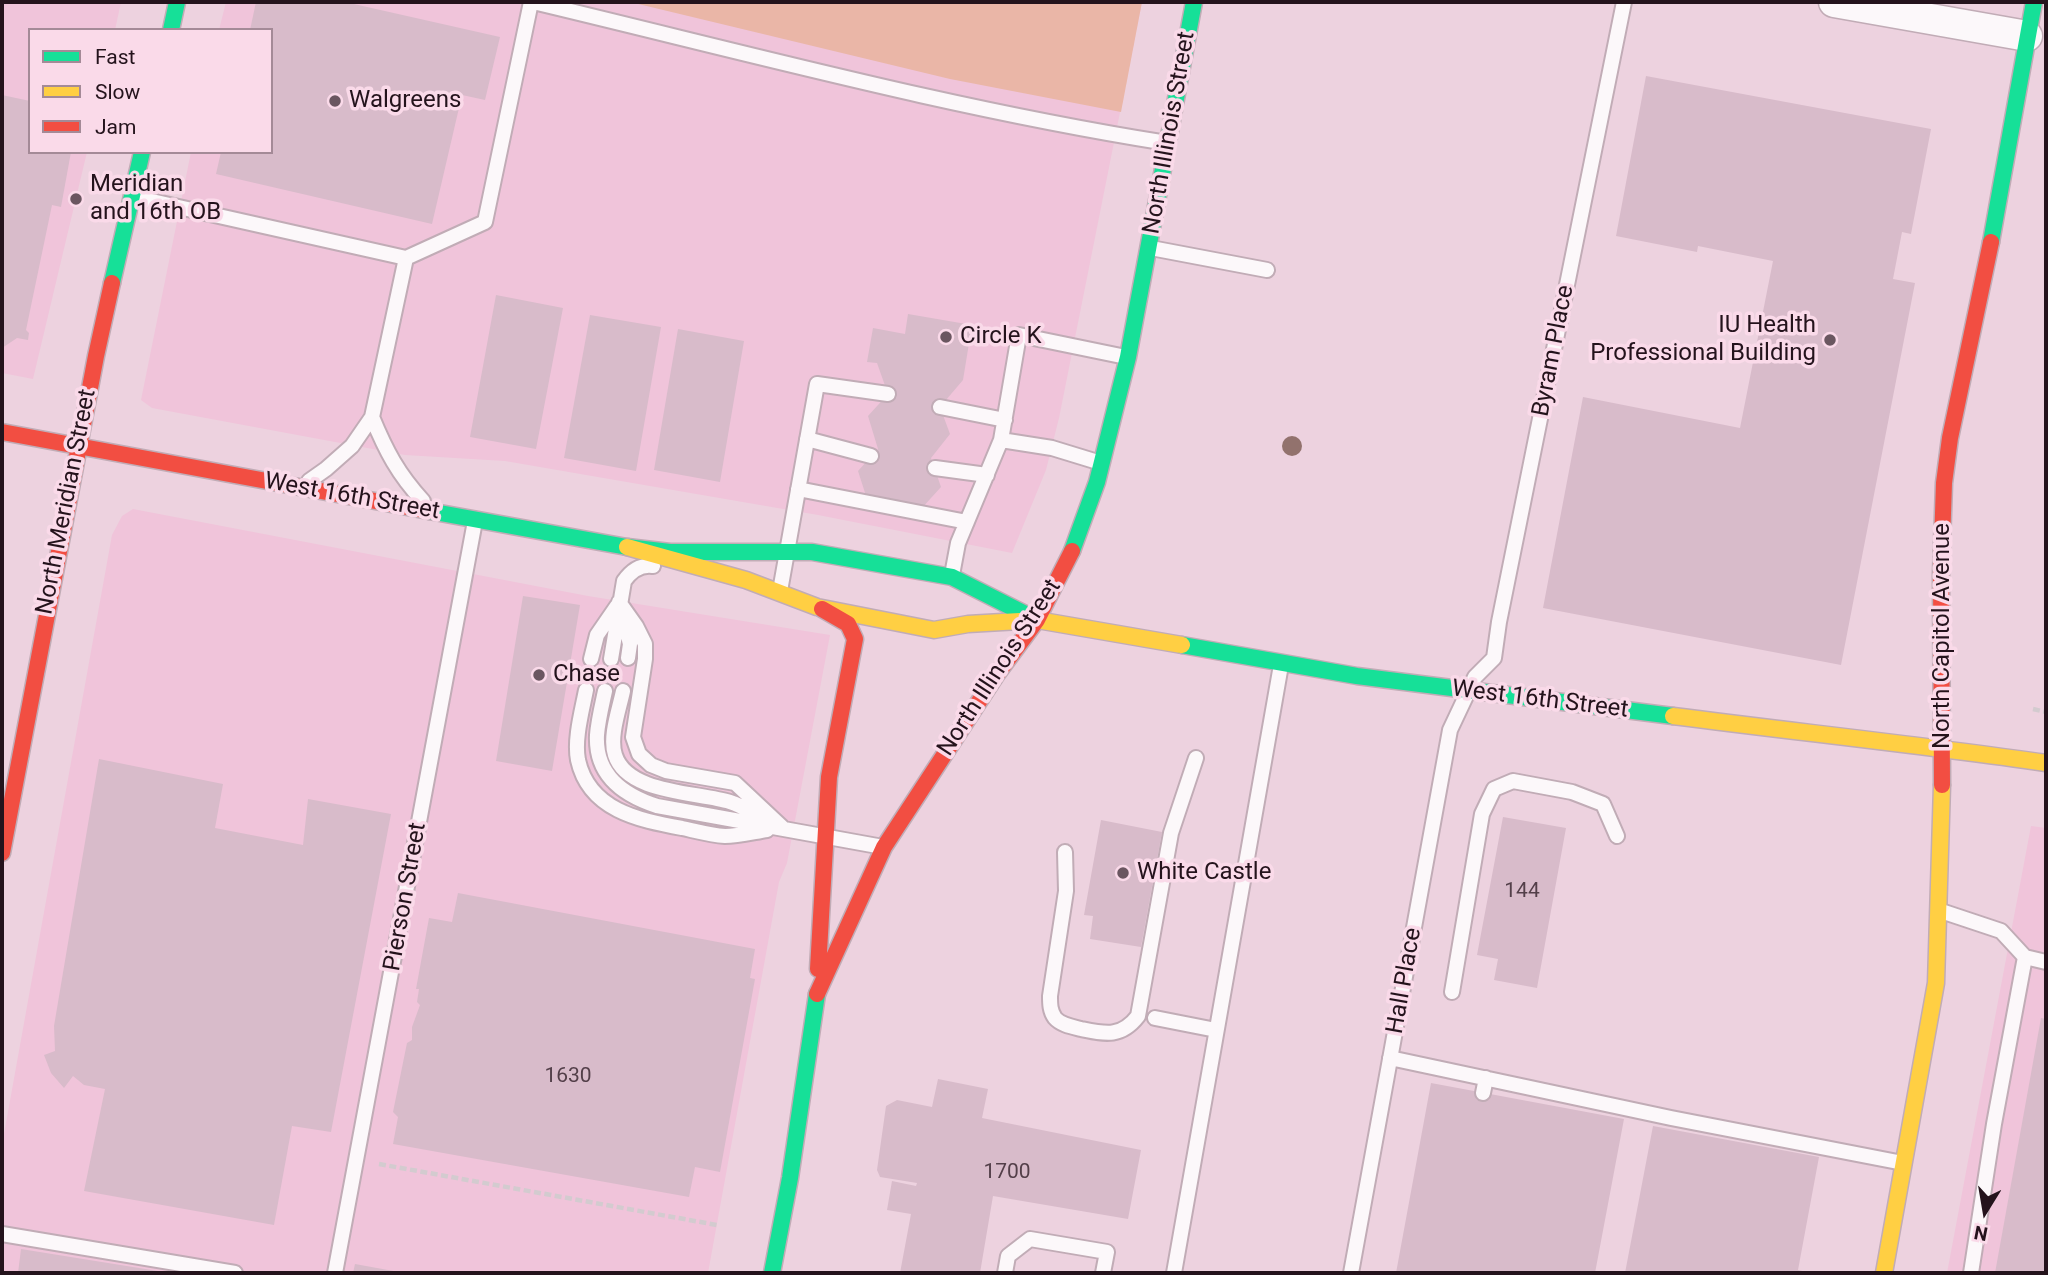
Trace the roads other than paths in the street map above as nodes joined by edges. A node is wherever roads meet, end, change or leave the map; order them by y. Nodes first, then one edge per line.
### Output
1 (177, 2) edge
2 (532, 2) edge
3 (1194, 2) edge
4 (1624, 2) edge
5 (1834, 2) edge
6 (2034, 2) edge
7 (171, 28) edge
8 (2027, 36) junction
9 (1168, 144) junction
10 (142, 154) edge
11 (132, 197) junction
12 (1149, 248) junction
13 (406, 258) junction
14 (1267, 270) dead end
15 (1128, 357) junction
16 (888, 394) dead end
17 (940, 407) dead end
18 (372, 416) junction
19 (1005, 420) junction
20 (2, 432) edge
21 (807, 439) junction
22 (1001, 440) junction
23 (78, 446) junction
24 (872, 456) dead end
25 (1102, 464) junction
26 (935, 468) dead end
27 (987, 475) junction
28 (297, 488) junction
29 (798, 489) junction
30 (433, 512) junction
31 (475, 520) junction
32 (967, 522) junction
33 (627, 547) junction
34 (787, 552) junction
35 (713, 573) junction
36 (952, 577) junction
37 (780, 592) junction
38 (619, 601) junction
39 (817, 607) junction
40 (1037, 620) junction
41 (628, 658) dead end
42 (591, 659) dead end
43 (611, 659) dead end
44 (1281, 664) junction
45 (586, 690) dead end
46 (605, 691) dead end
47 (622, 691) dead end
48 (1469, 691) junction
49 (1942, 748) junction
50 (1196, 758) dead end
51 (2046, 763) edge
52 (783, 828) junction
53 (826, 836) junction
54 (1617, 836) dead end
55 (884, 847) junction
56 (1065, 852) dead end
57 (2, 853) edge
58 (1940, 910) junction
59 (2025, 957) junction
60 (2046, 962) edge
61 (817, 992) junction
62 (1452, 992) dead end
63 (1155, 1018) dead end
64 (1216, 1030) junction
65 (1390, 1058) junction
66 (1486, 1078) junction
67 (1483, 1093) dead end
68 (1905, 1164) junction
69 (2, 1234) edge
70 (235, 1273) edge
71 (335, 1273) edge
72 (772, 1273) edge
73 (1005, 1273) edge
74 (1103, 1273) edge
75 (1174, 1273) edge
76 (1351, 1273) edge
77 (1884, 1273) edge
78 (1971, 1273) edge

1 - 7 main road
2 - 9 lane
2 - 13 lane
3 - 9 main road, North Illinois Street
4 - 48 lane, Byram Place
5 - 8 street
6 - 8 main road, North Capitol Avenue
8 - 49 main road, North Capitol Avenue
9 - 12 main road, North Illinois Street
10 - 11 main road, North Meridian Street
11 - 13 lane
11 - 23 main road, North Meridian Street
12 - 14 lane
12 - 15 main road, North Illinois Street
13 - 18 lane
15 - 19 lane
15 - 25 main road, North Illinois Street
16 - 21 lane
17 - 19 lane
18 - 28 lane
18 - 30 lane
19 - 22 lane
20 - 23 main road, West 16th Street
21 - 24 lane
21 - 29 lane
22 - 25 lane
22 - 27 lane
23 - 28 main road, West 16th Street
23 - 57 main road, North Meridian Street
25 - 40 main road, North Illinois Street
26 - 27 lane
27 - 32 lane
28 - 30 main road, West 16th Street
29 - 32 lane
29 - 34 lane
30 - 31 main road, West 16th Street
31 - 33 main road, West 16th Street
31 - 71 lane, Pierson Street
32 - 36 lane
33 - 34 main road, West 16th Street
33 - 35 main road, West 16th Street
34 - 36 main road, West 16th Street
34 - 37 lane
35 - 37 main road, West 16th Street
35 - 38 lane
36 - 40 main road, West 16th Street
37 - 39 main road, West 16th Street
38 - 41 lane
38 - 42 lane
38 - 43 lane
38 - 52 lane
39 - 40 main road, West 16th Street
39 - 53 main road
40 - 44 main road, West 16th Street
40 - 55 main road, North Illinois Street
44 - 48 main road, West 16th Street
44 - 64 lane
45 - 52 lane
46 - 52 lane
47 - 52 lane
48 - 49 main road, West 16th Street
48 - 65 lane, Hall Place
49 - 51 main road, West 16th Street
49 - 58 main road, North Capitol Avenue
50 - 56 lane
52 - 53 lane
53 - 55 lane
53 - 61 main road
54 - 62 lane
55 - 61 main road, North Illinois Street
58 - 59 lane
58 - 68 main road, North Capitol Avenue
59 - 60 lane
59 - 78 lane
61 - 72 main road, North Illinois Street
63 - 64 lane
64 - 75 lane
65 - 66 lane
65 - 76 lane, Hall Place
66 - 67 lane
66 - 68 lane
68 - 77 main road, North Capitol Avenue
69 - 70 lane
73 - 74 lane

